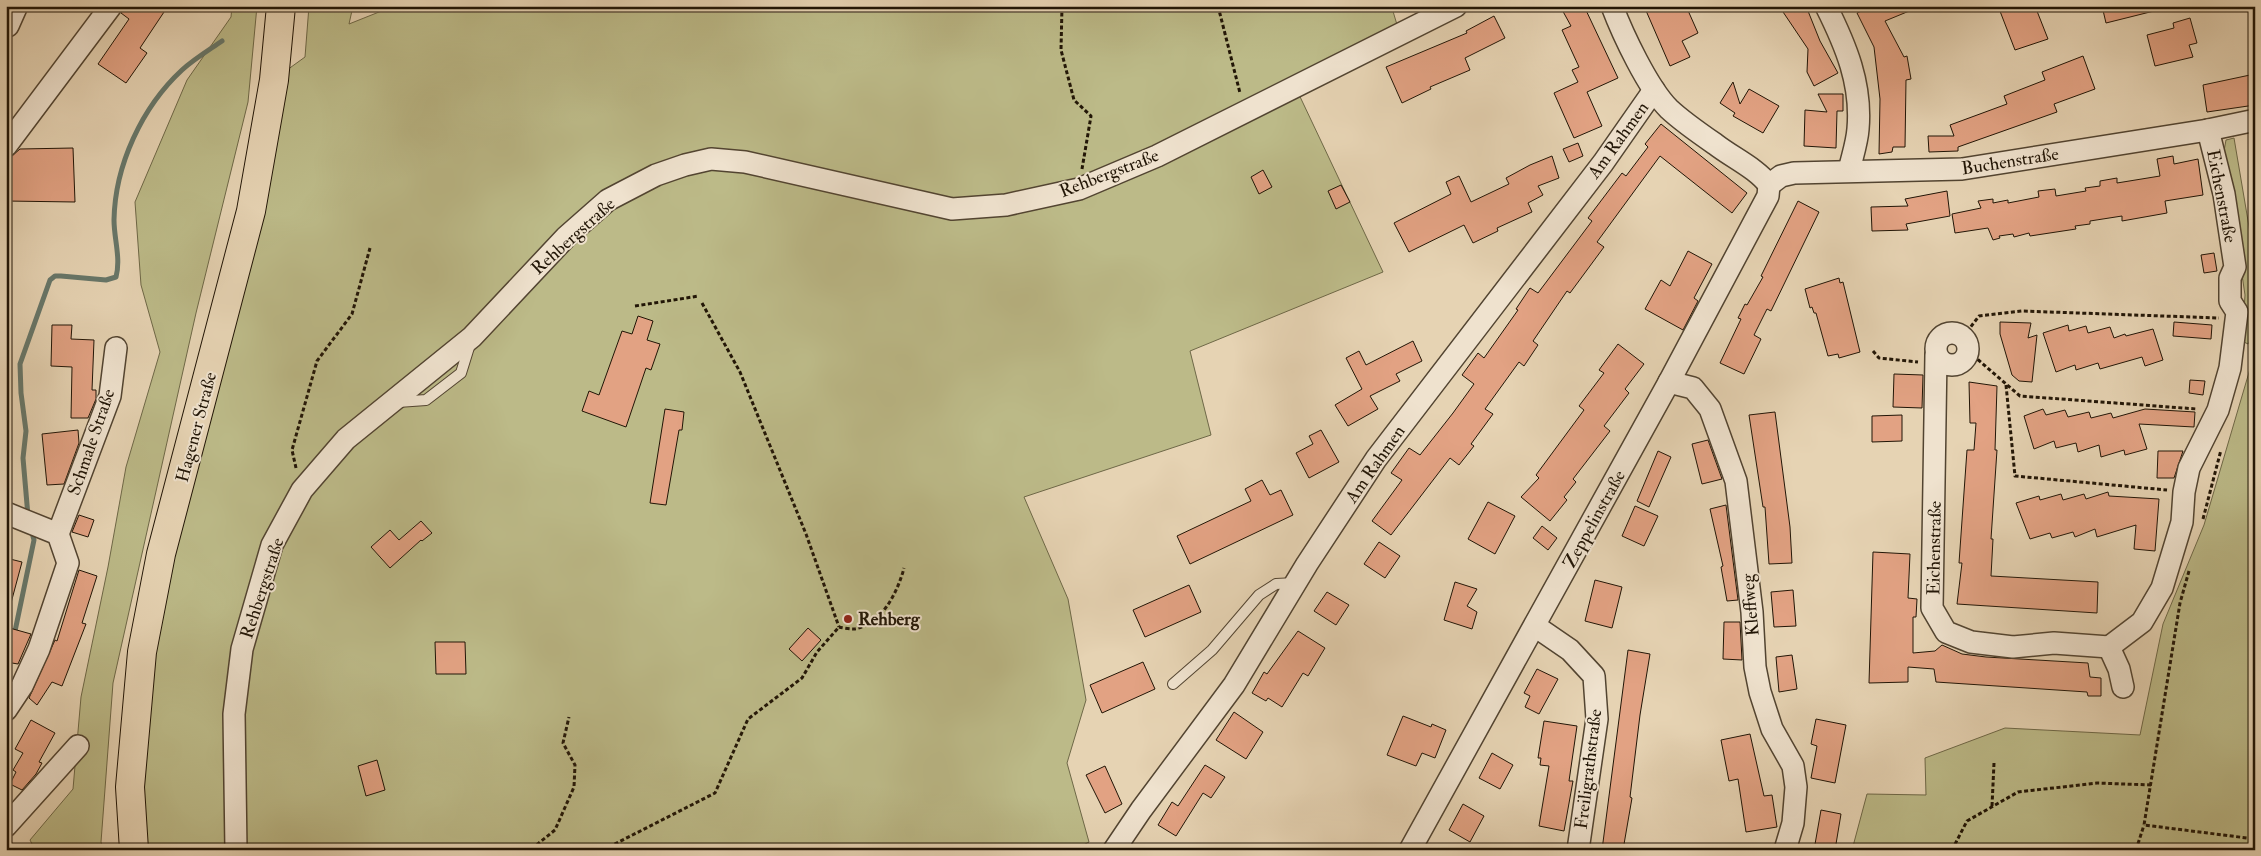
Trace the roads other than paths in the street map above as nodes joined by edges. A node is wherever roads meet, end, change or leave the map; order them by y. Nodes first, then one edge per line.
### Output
1 (14, 6) edge
2 (111, 6) edge
3 (281, 6) edge
4 (1456, 6) edge
5 (1612, 6) edge
6 (1832, 9) edge
7 (6, 24) edge
8 (1654, 90) junction
9 (2251, 121) dead end
10 (2208, 130) junction
11 (6, 146) edge
12 (1848, 171) junction
13 (1770, 185) junction
14 (1966, 344) road end
15 (116, 348) dead end
16 (1669, 382) junction
17 (12, 516) edge
18 (58, 534) junction
19 (1296, 583) junction
20 (1535, 626) junction
21 (2109, 647) junction
22 (1173, 684) dead end
23 (2123, 687) dead end
24 (6, 710) edge
25 (78, 746) dead end
26 (6, 826) edge
27 (134, 850) edge
28 (236, 850) edge
29 (1114, 850) edge
30 (1410, 850) edge
31 (1578, 850) edge
32 (1785, 850) edge

1 - 7 street
2 - 11 street
3 - 27 main road, Hagener Straße
4 - 28 street, Rehbergstraße
5 - 8 street
6 - 12 street
8 - 13 street
8 - 19 street, Am Rahmen
9 - 10 street, Buchenstraße
10 - 12 street, Buchenstraße
10 - 21 street, Eichenstraße
12 - 13 street, Buchenstraße
13 - 16 street, Zeppelinstraße
14 - 21 street, Eichenstraße
15 - 18 street, Schmale Straße
16 - 20 street, Zeppelinstraße
16 - 32 street, Kleffweg
17 - 18 street
18 - 24 street
19 - 22 lane
19 - 29 street, Am Rahmen
20 - 30 street, Zeppelinstraße
20 - 31 street, Freiligrathstraße
21 - 23 street
25 - 26 street

